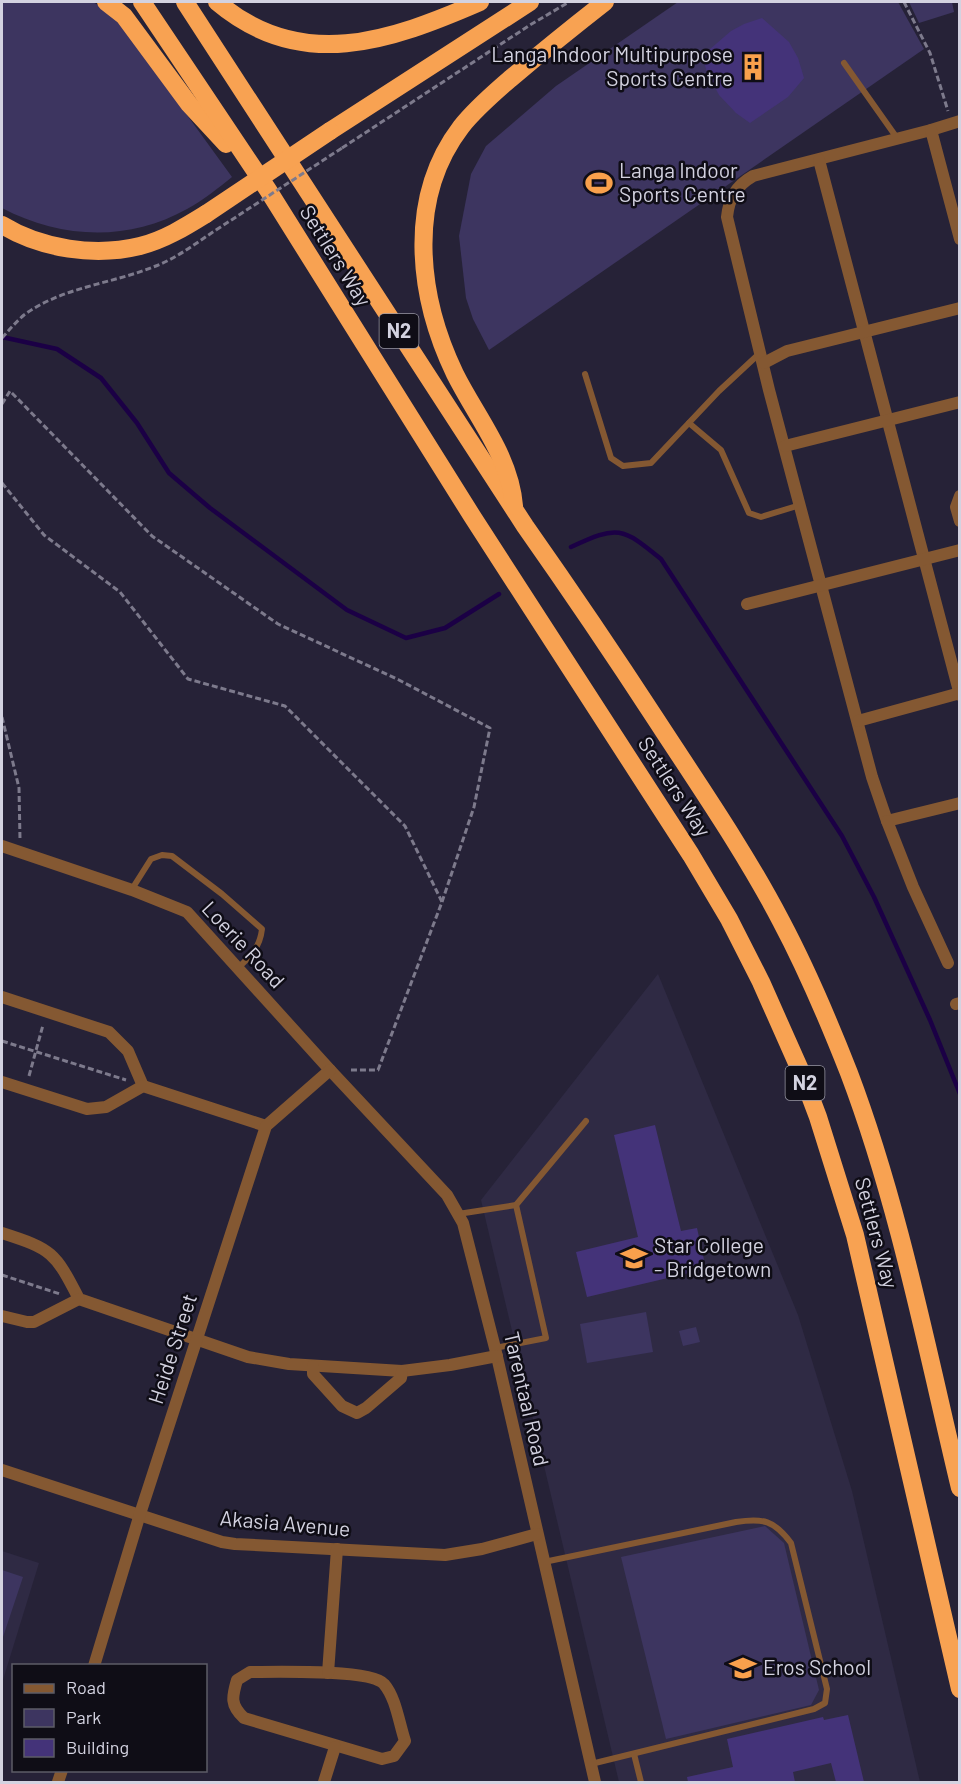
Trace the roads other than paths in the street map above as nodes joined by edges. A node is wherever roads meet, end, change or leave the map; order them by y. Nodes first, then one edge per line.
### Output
1 (106, 2) edge
2 (142, 2) edge
3 (184, 2) edge
4 (217, 2) edge
5 (480, 2) edge
6 (530, 2) edge
7 (605, 2) edge
8 (844, 63) dead end
9 (956, 122) edge
10 (931, 130) junction
11 (898, 139) junction
12 (819, 160) junction
13 (268, 190) junction
14 (2, 225) edge
15 (960, 239) edge
16 (960, 308) edge
17 (864, 331) junction
18 (763, 358) junction
19 (585, 374) dead end
20 (960, 402) edge
21 (887, 421) junction
22 (689, 423) junction
23 (785, 446) junction
24 (960, 496) edge
25 (801, 505) junction
26 (520, 518) junction
27 (960, 521) edge
28 (960, 550) edge
29 (924, 559) junction
30 (822, 584) junction
31 (747, 604) dead end
32 (959, 694) edge
33 (858, 721) junction
34 (960, 803) edge
35 (887, 821) junction
36 (2, 846) edge
37 (132, 890) junction
38 (948, 963) dead end
39 (238, 968) junction
40 (2, 997) edge
41 (330, 1070) junction
42 (2, 1082) edge
43 (143, 1086) junction
44 (586, 1121) dead end
45 (266, 1126) junction
46 (516, 1204) junction
47 (458, 1214) junction
48 (2, 1233) edge
49 (79, 1299) junction
50 (2, 1316) edge
51 (196, 1341) junction
52 (496, 1352) junction
53 (313, 1365) junction
54 (402, 1371) junction
55 (2, 1470) edge
56 (960, 1488) edge
57 (140, 1514) junction
58 (537, 1534) junction
59 (337, 1549) junction
60 (543, 1562) junction
61 (94, 1664) edge
62 (328, 1673) junction
63 (960, 1689) edge
64 (335, 1747) junction
65 (634, 1754) junction
66 (591, 1764) junction
67 (324, 1782) edge
68 (595, 1782) edge
69 (641, 1782) edge

1 - 13 highway
2 - 13 highway, Settlers Way / N2
3 - 26 highway, Settlers Way / N2
4 - 5 highway
6 - 14 highway, bridge
7 - 26 highway
8 - 11 lane
9 - 10 street
10 - 11 street
10 - 15 street
11 - 12 street
12 - 17 street
12 - 18 street
13 - 63 highway, Settlers Way / N2
16 - 17 street
17 - 18 street
17 - 21 street
18 - 22 lane
18 - 23 street
19 - 22 lane
20 - 21 street
21 - 23 street
21 - 29 street
22 - 25 lane
23 - 25 street
24 - 27 street
25 - 30 street
26 - 56 highway, Settlers Way / N2
28 - 29 street
29 - 30 street
29 - 32 street
30 - 31 street
30 - 33 street
32 - 33 street
33 - 35 street
34 - 35 street
35 - 38 street
36 - 37 street, Loerie Road
37 - 39 street, Loerie Road
37 - 39 lane
39 - 41 street, Loerie Road
40 - 43 street
41 - 45 street
41 - 47 street, Tarentaal Road
42 - 43 street
43 - 45 street
44 - 46 lane
45 - 51 street, Heide Street
46 - 47 lane
46 - 52 lane
47 - 52 street, Tarentaal Road
48 - 49 street
49 - 50 street
49 - 51 street
51 - 53 street
51 - 57 street, Heide Street
52 - 54 street
52 - 58 street, Tarentaal Road
53 - 54 street
53 - 54 street
55 - 57 street, Akasia Avenue
57 - 59 street, Akasia Avenue
57 - 61 street, Heide Street
58 - 59 street, Akasia Avenue
58 - 60 street, Tarentaal Road
59 - 62 street
60 - 65 lane
60 - 66 street, Tarentaal Road
62 - 64 street
62 - 64 street
64 - 67 street
65 - 66 lane
65 - 69 lane
66 - 68 street, Tarentaal Road

